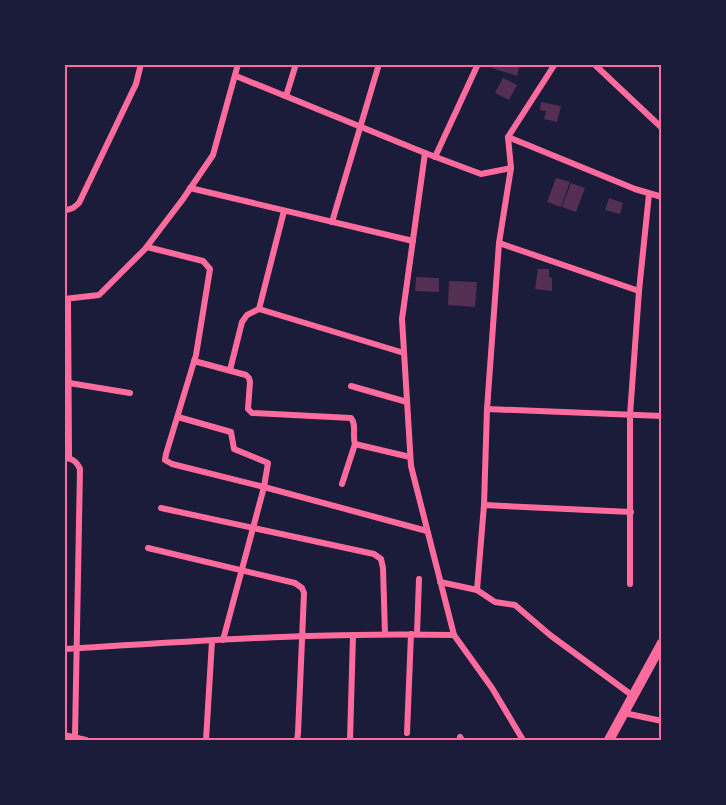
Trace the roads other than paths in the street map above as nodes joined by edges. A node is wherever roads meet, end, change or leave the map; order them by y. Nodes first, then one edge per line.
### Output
1 (141, 64) edge
2 (238, 64) edge
3 (296, 64) edge
4 (380, 64) edge
5 (478, 64) edge
6 (555, 64) edge
7 (594, 64) edge
8 (236, 76) junction
9 (286, 96) junction
10 (360, 127) junction
11 (662, 128) edge
12 (508, 137) junction
13 (425, 153) junction
14 (435, 157) junction
15 (511, 168) junction
16 (190, 188) junction
17 (649, 194) junction
18 (662, 197) edge
19 (64, 211) edge
20 (284, 211) junction
21 (332, 222) junction
22 (413, 242) junction
23 (499, 243) junction
24 (147, 247) junction
25 (639, 291) junction
26 (66, 299) edge
27 (259, 309) junction
28 (404, 353) junction
29 (194, 361) junction
30 (230, 370) junction
31 (69, 383) junction
32 (351, 386) dead end
33 (130, 393) dead end
34 (67, 394) edge
35 (407, 402) junction
36 (487, 409) junction
37 (630, 415) junction
38 (662, 416) edge
39 (177, 417) junction
40 (355, 444) junction
41 (410, 457) junction
42 (67, 458) edge
43 (342, 484) dead end
44 (264, 487) junction
45 (484, 505) junction
46 (161, 508) dead end
47 (631, 512) junction
48 (253, 528) junction
49 (427, 531) junction
50 (148, 549) dead end
51 (241, 571) junction
52 (419, 579) dead end
53 (440, 582) junction
54 (630, 584) dead end
55 (477, 590) junction
56 (385, 634) junction
57 (414, 634) junction
58 (353, 635) junction
59 (454, 635) junction
60 (303, 637) junction
61 (223, 640) junction
62 (212, 641) junction
63 (662, 643) edge
64 (64, 649) edge
65 (76, 649) junction
66 (633, 696) junction
67 (624, 713) junction
68 (662, 721) edge
69 (408, 734) dead end
70 (64, 735) edge
71 (75, 737) junction
72 (86, 741) edge
73 (206, 741) edge
74 (297, 741) edge
75 (350, 741) edge
76 (523, 741) edge
77 (609, 741) edge

1 - 19 street
2 - 8 street
3 - 9 street
4 - 10 street
5 - 14 street
6 - 12 street
7 - 11 street
8 - 9 street
8 - 16 street
9 - 10 street
10 - 13 street
10 - 21 street
12 - 15 street
12 - 17 street
13 - 14 street
13 - 22 street
14 - 15 street
15 - 23 street
16 - 20 street
16 - 24 street
17 - 18 street
17 - 25 street
20 - 21 street
20 - 27 street
21 - 22 street
22 - 28 street
23 - 25 street
23 - 36 street
24 - 26 street
24 - 29 street
25 - 37 street
26 - 31 street
27 - 28 street
27 - 30 street
28 - 35 street
29 - 30 street
29 - 39 street
30 - 40 street
31 - 33 street
31 - 34 street
32 - 35 street
34 - 42 street
35 - 41 street
36 - 37 street
36 - 45 street
37 - 38 street
37 - 47 street
39 - 44 street
39 - 44 street
40 - 41 street
40 - 43 street
41 - 49 street
42 - 65 street
44 - 48 street
44 - 49 street
45 - 47 street
45 - 55 street
46 - 48 street
47 - 54 street
48 - 51 street
48 - 56 street
49 - 53 street
50 - 51 street
51 - 60 street
51 - 61 street
52 - 57 street
53 - 55 street
53 - 59 street
55 - 66 street
56 - 57 street
56 - 58 street
57 - 59 street
57 - 69 street
58 - 60 street
58 - 75 street
59 - 76 street
60 - 61 street
60 - 74 street
61 - 62 street
62 - 65 street
62 - 73 street
63 - 66 street
64 - 65 street
65 - 71 street
66 - 67 street
67 - 68 street
67 - 77 street
70 - 71 street
71 - 72 street

